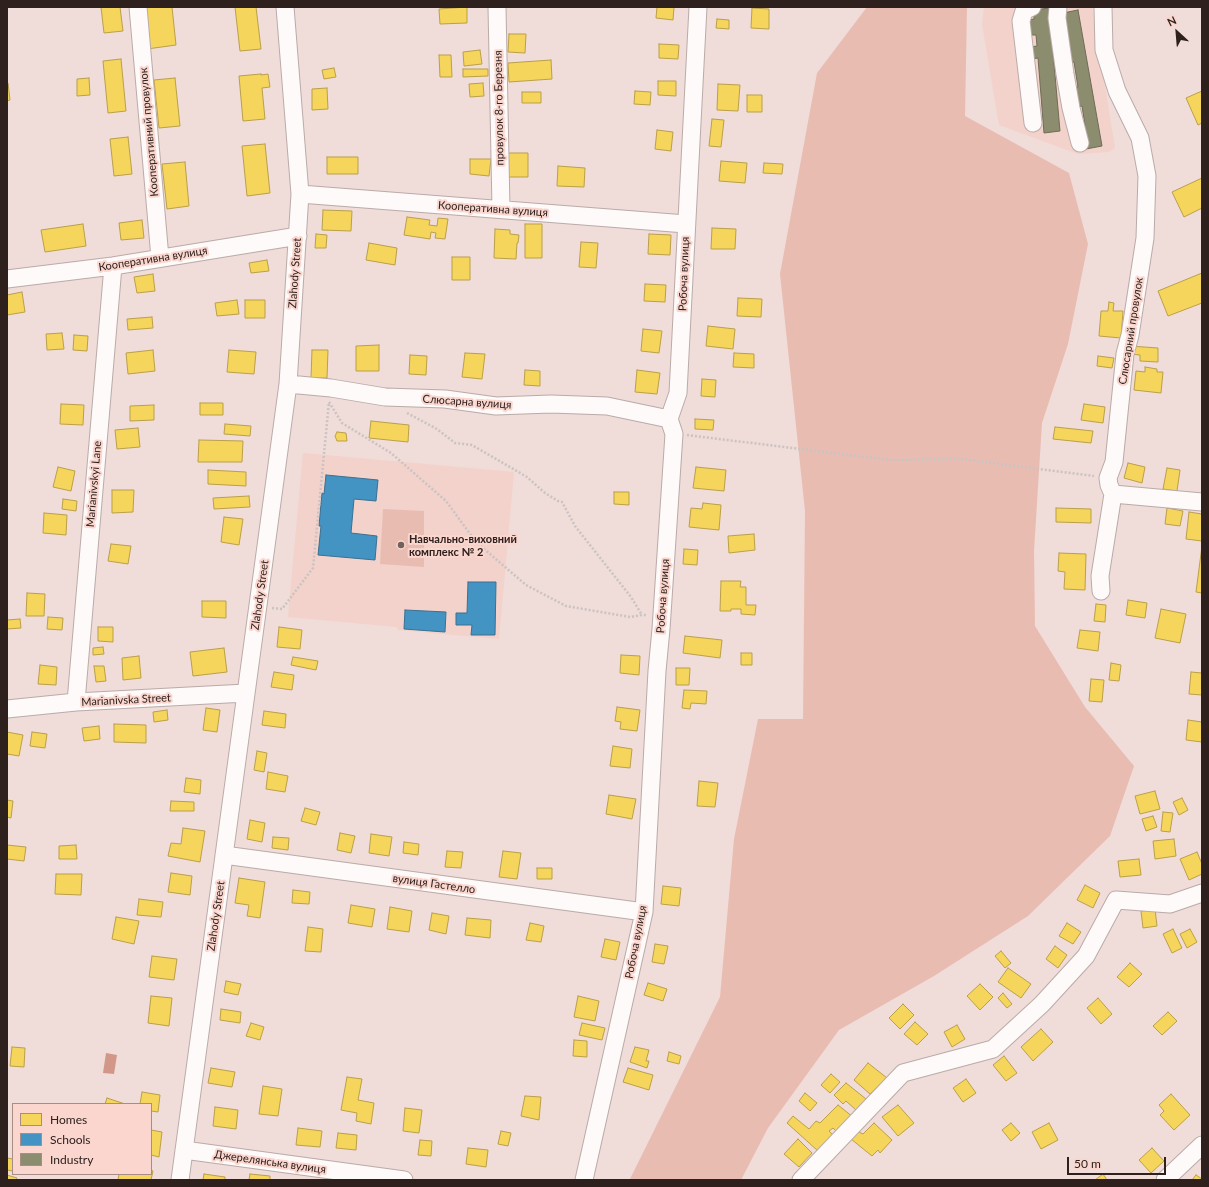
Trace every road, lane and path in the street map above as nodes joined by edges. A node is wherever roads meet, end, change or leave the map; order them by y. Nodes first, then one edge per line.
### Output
1 (138, 7) edge
2 (285, 7) edge
3 (497, 7) edge
4 (698, 7) edge
5 (1032, 7) edge
6 (1058, 7) edge
7 (1103, 7) edge
8 (1033, 123) dead end
9 (1080, 143) dead end
10 (300, 194) junction
11 (501, 209) junction
12 (686, 224) junction
13 (298, 236) junction
14 (160, 258) junction
15 (113, 266) junction
16 (7, 278) edge
17 (288, 384) junction
18 (330, 395) junction
19 (385, 397) junction
20 (672, 427) junction
21 (1111, 486) junction
22 (1202, 502) edge
23 (1101, 591) dead end
24 (258, 607) junction
25 (642, 614) junction
26 (648, 621) dead end
27 (246, 693) junction
28 (76, 702) junction
29 (7, 709) edge
30 (224, 855) junction
31 (1202, 893) edge
32 (644, 912) junction
33 (1202, 1145) edge
34 (184, 1150) junction
35 (180, 1180) edge
36 (404, 1180) edge
37 (584, 1180) edge
38 (801, 1180) edge
39 (1165, 1180) edge

1 - 14 street, Кооперативний провулок
2 - 10 street, Zlahody Street
3 - 11 street, провулок 8-го Березня
4 - 12 street, Робоча вулиця
5 - 8 street
6 - 9 street
7 - 21 street, Слюсарний провулок
10 - 11 street, Кооперативна вулиця
10 - 13 street, Zlahody Street
11 - 12 street, Кооперативна вулиця
12 - 20 street, Робоча вулиця
13 - 14 street, Кооперативна вулиця
13 - 17 street, Zlahody Street
14 - 15 street, Кооперативна вулиця
15 - 16 street, Кооперативна вулиця
15 - 28 street, Marianivskyi Lane
17 - 18 street, Слюсарна вулиця
17 - 24 street, Zlahody Street
18 - 19 street, Слюсарна вулиця
18 - 24 path
18 - 25 path
19 - 20 street, Слюсарна вулиця
19 - 25 path
20 - 21 path
20 - 32 street, Робоча вулиця
21 - 22 street
21 - 23 street, Слюсарний провулок
24 - 27 street, Zlahody Street
25 - 26 path
27 - 28 street, Marianivska Street
27 - 30 street, Zlahody Street
28 - 29 street, Marianivska Street
30 - 32 street, вулиця Гастелло
30 - 34 street, Zlahody Street
31 - 38 street
32 - 37 street, Робоча вулиця
33 - 39 street
34 - 35 street, Zlahody Street
34 - 36 street, Джерелянська вулиця

